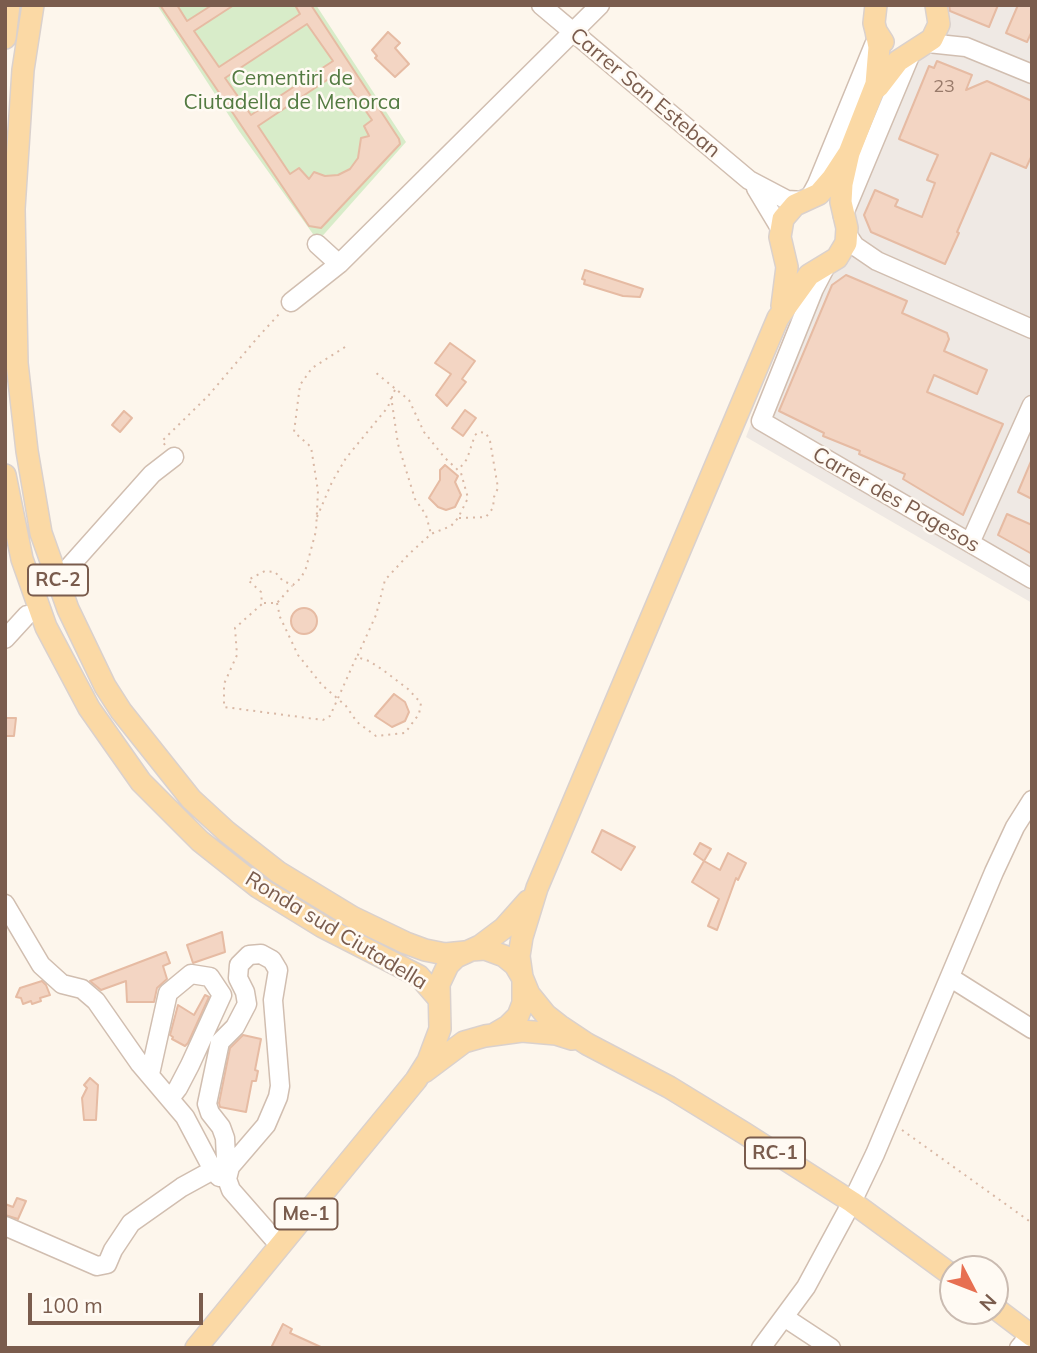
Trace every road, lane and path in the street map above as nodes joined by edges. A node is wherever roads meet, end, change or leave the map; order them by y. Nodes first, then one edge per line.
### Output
1 (9, 5) edge
2 (33, 5) edge
3 (541, 5) edge
4 (600, 5) edge
5 (875, 6) edge
6 (938, 12) edge
7 (876, 31) junction
8 (573, 32) junction
9 (5, 38) edge
10 (920, 47) junction
11 (979, 52) junction
12 (1032, 74) edge
13 (871, 101) junction
14 (849, 153) junction
15 (749, 180) junction
16 (806, 201) junction
17 (845, 225) junction
18 (781, 237) junction
19 (317, 243) dead end
20 (877, 261) junction
21 (829, 262) junction
22 (339, 264) junction
23 (291, 302) joint
24 (779, 318) junction
25 (1032, 329) edge
26 (345, 347) dead end
27 (375, 372) dead end
28 (396, 389) junction
29 (392, 397) junction
30 (1032, 405) edge
31 (174, 457) joint
32 (458, 470) junction
33 (5, 475) edge
34 (458, 518) junction
35 (317, 520) junction
36 (431, 534) junction
37 (970, 543) junction
38 (70, 566) dead end
39 (1032, 579) edge
40 (293, 585) junction
41 (277, 603) junction
42 (262, 604) junction
43 (27, 615) dead end
44 (5, 639) edge
45 (357, 657) junction
46 (338, 699) junction
47 (1032, 800) edge
48 (537, 888) junction
49 (5, 904) edge
50 (468, 951) junction
51 (951, 978) junction
52 (523, 979) junction
53 (439, 1002) junction
54 (1032, 1029) edge
55 (491, 1034) junction
56 (587, 1045) junction
57 (149, 1074) junction
58 (416, 1080) junction
59 (171, 1097) junction
60 (889, 1121) junction
61 (224, 1180) junction
62 (852, 1202) junction
63 (1032, 1223) edge
64 (5, 1226) edge
65 (280, 1246) junction
66 (939, 1266) edge
67 (784, 1317) junction
68 (1009, 1322) edge
69 (1027, 1340) edge
70 (196, 1348) edge
71 (761, 1348) edge
72 (831, 1348) edge

1 - 9 main road
2 - 50 main road, Ronda sud Ciutadella / RC-2
3 - 8 street, Carrer San Esteban
4 - 8 street
5 - 7 main road, Me-1
6 - 10 main road, Me-1
6 - 11 street
7 - 10 main road
7 - 13 main road, Me-1
7 - 16 street
8 - 15 street, Carrer San Esteban
8 - 22 street
10 - 11 street
10 - 13 main road, Me-1
10 - 17 street
11 - 12 street
13 - 14 main road, Me-1
14 - 16 main road, Me-1
14 - 17 main road, Me-1
15 - 16 street, Carrer San Esteban
15 - 18 street, Carrer San Esteban
16 - 17 main road
16 - 18 main road, Me-1
17 - 20 street
17 - 21 main road, Me-1
18 - 21 main road
18 - 24 main road, Me-1
19 - 22 street
20 - 21 street
20 - 25 street
21 - 24 main road, Me-1
21 - 37 street, Carrer des Pagesos
22 - 23 street
23 - 31 path
24 - 48 main road, Me-1
26 - 35 path
27 - 28 path
28 - 29 path
28 - 32 path
29 - 35 path
29 - 36 path
30 - 37 street
31 - 38 street
32 - 34 path
32 - 34 path
33 - 53 main road, Ronda sud Ciutadella / RC-2
34 - 36 path
35 - 40 path
36 - 45 path
37 - 39 street, Carrer des Pagesos
40 - 41 path
40 - 42 path
41 - 42 path
41 - 46 path
42 - 46 path
43 - 44 street
45 - 46 path
45 - 46 path
47 - 51 street
48 - 50 main road, Me-1
48 - 52 main road, Me-1
49 - 57 street
50 - 52 main road
50 - 53 main road, Me-1
51 - 54 street
51 - 60 street
52 - 55 main road, Me-1
52 - 56 main road, RC-1
53 - 55 main road
53 - 58 main road, Me-1
55 - 56 main road, RC-1
55 - 58 main road, Me-1
56 - 62 main road, RC-1
57 - 59 street
57 - 59 street
58 - 65 main road, Me-1
59 - 61 street
60 - 62 street
60 - 63 path
61 - 61 street
61 - 64 street
61 - 65 street
62 - 66 main road, RC-1
62 - 67 street
65 - 70 main road, Me-1
67 - 71 street
67 - 72 street
68 - 69 main road

